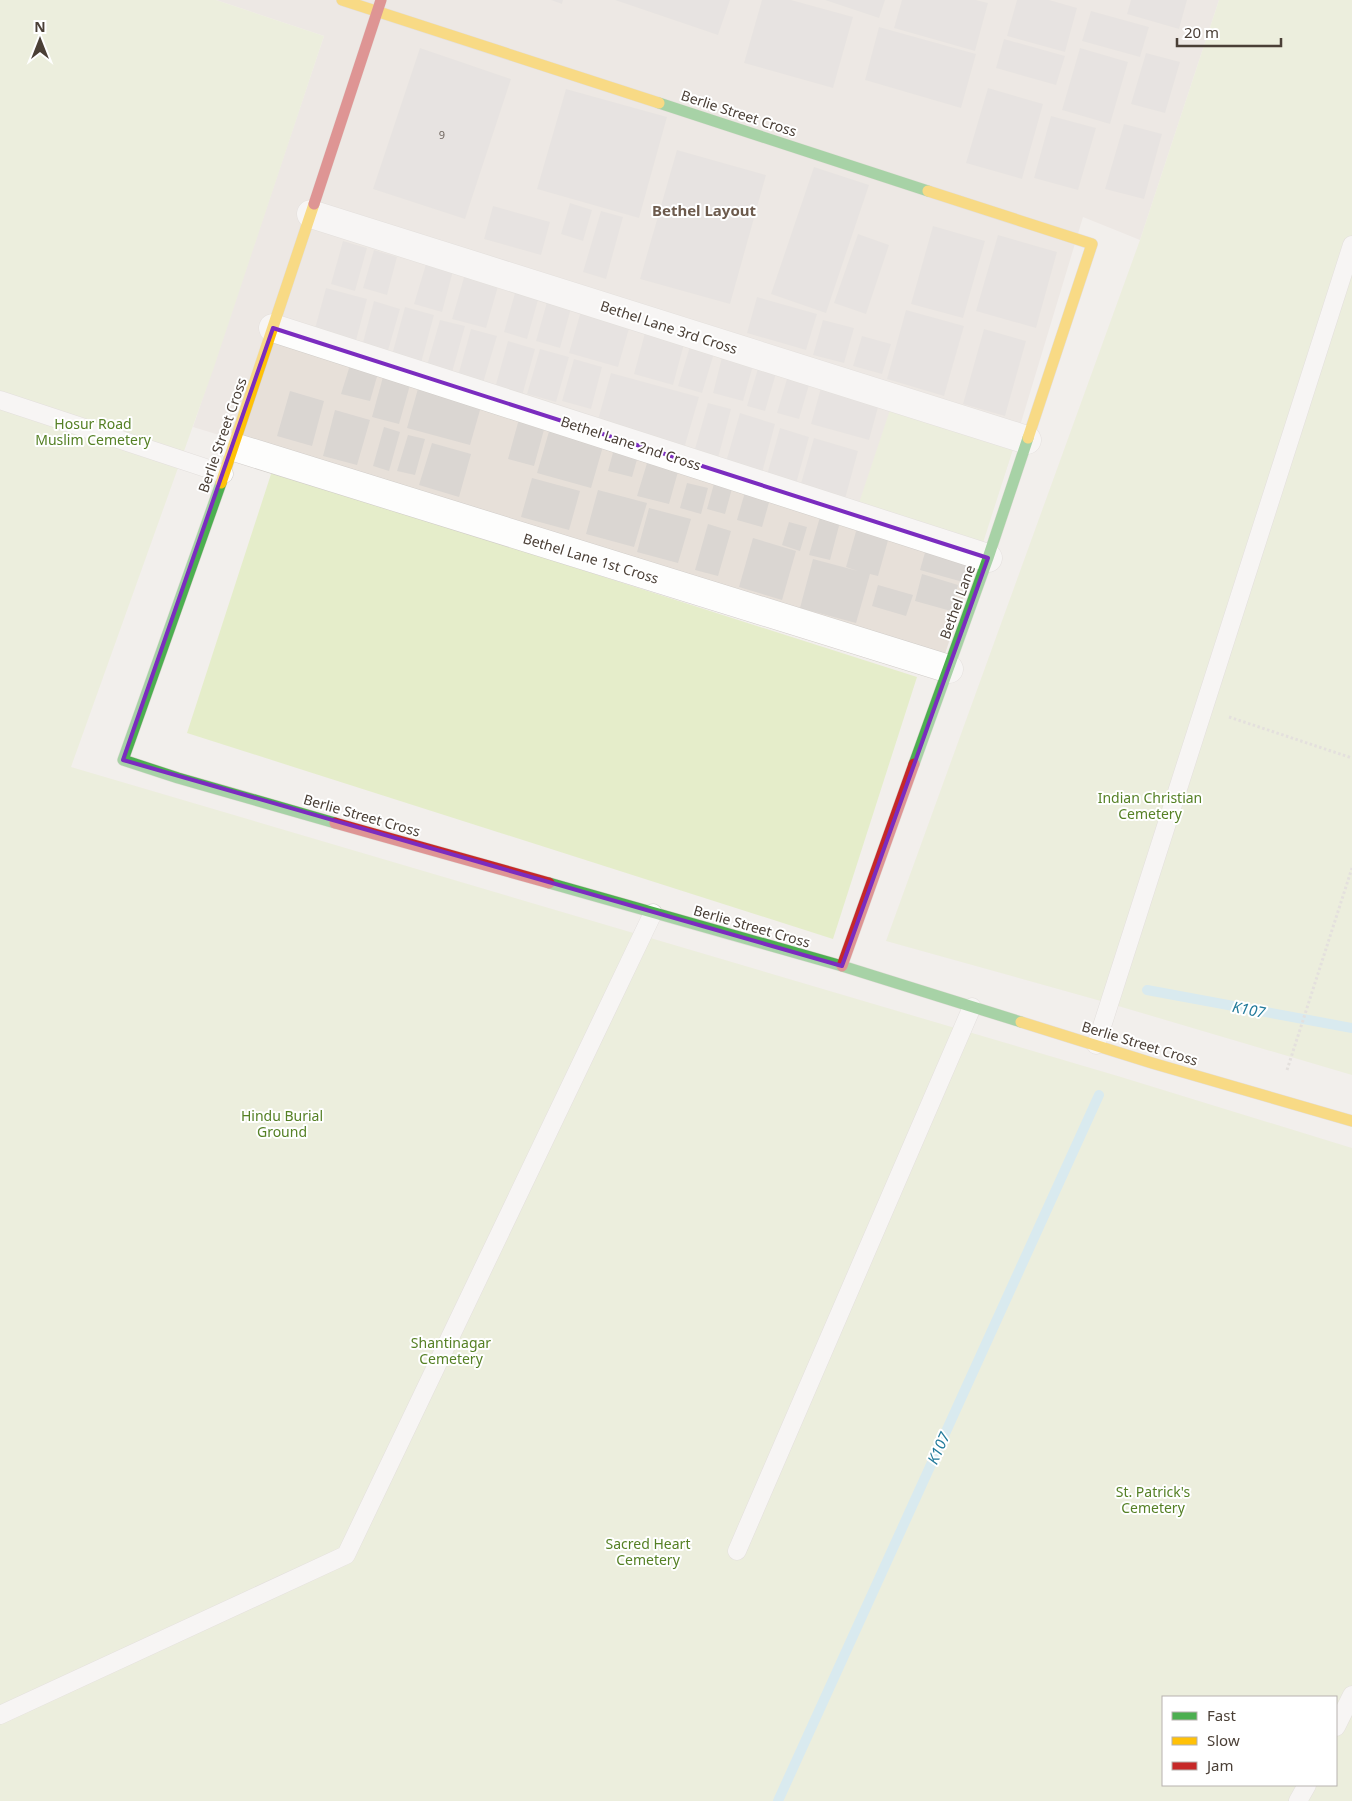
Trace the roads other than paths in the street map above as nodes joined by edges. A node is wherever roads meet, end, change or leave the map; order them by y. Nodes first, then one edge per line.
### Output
1 (342, 0) edge
2 (379, 6) edge
3 (311, 214) junction
4 (1092, 244) joint
5 (1352, 245) edge
6 (273, 328) junction
7 (0, 400) edge
8 (1027, 440) junction
9 (234, 448) junction
10 (224, 474) junction
11 (988, 558) junction
12 (949, 669) junction
13 (653, 914) junction
14 (842, 966) junction
15 (972, 1007) junction
16 (1096, 1045) junction
17 (1352, 1121) edge
18 (737, 1551) dead end
19 (1352, 1695) edge
20 (0, 1715) edge
21 (1337, 1725) edge
22 (1306, 1786) edge
23 (1298, 1801) edge

1 - 2 street
2 - 3 street, Berlie Street Cross
2 - 4 street, Berlie Street Cross
3 - 6 street, Berlie Street Cross
3 - 8 street, Bethel Lane 3rd Cross
4 - 8 street, Bethel Lane
5 - 16 lane
6 - 9 street, Berlie Street Cross
6 - 11 street, Bethel Lane 2nd Cross
7 - 10 lane
8 - 11 street, Bethel Lane
9 - 10 street, Berlie Street Cross
9 - 12 street, Bethel Lane 1st Cross
10 - 13 street, Berlie Street Cross
11 - 12 street, Bethel Lane
12 - 14 street, Bethel Lane
13 - 14 street, Berlie Street Cross
13 - 20 lane
14 - 15 street, Berlie Street Cross
15 - 16 street, Berlie Street Cross
15 - 18 lane
16 - 17 street, Berlie Street Cross
19 - 21 lane
22 - 23 lane

